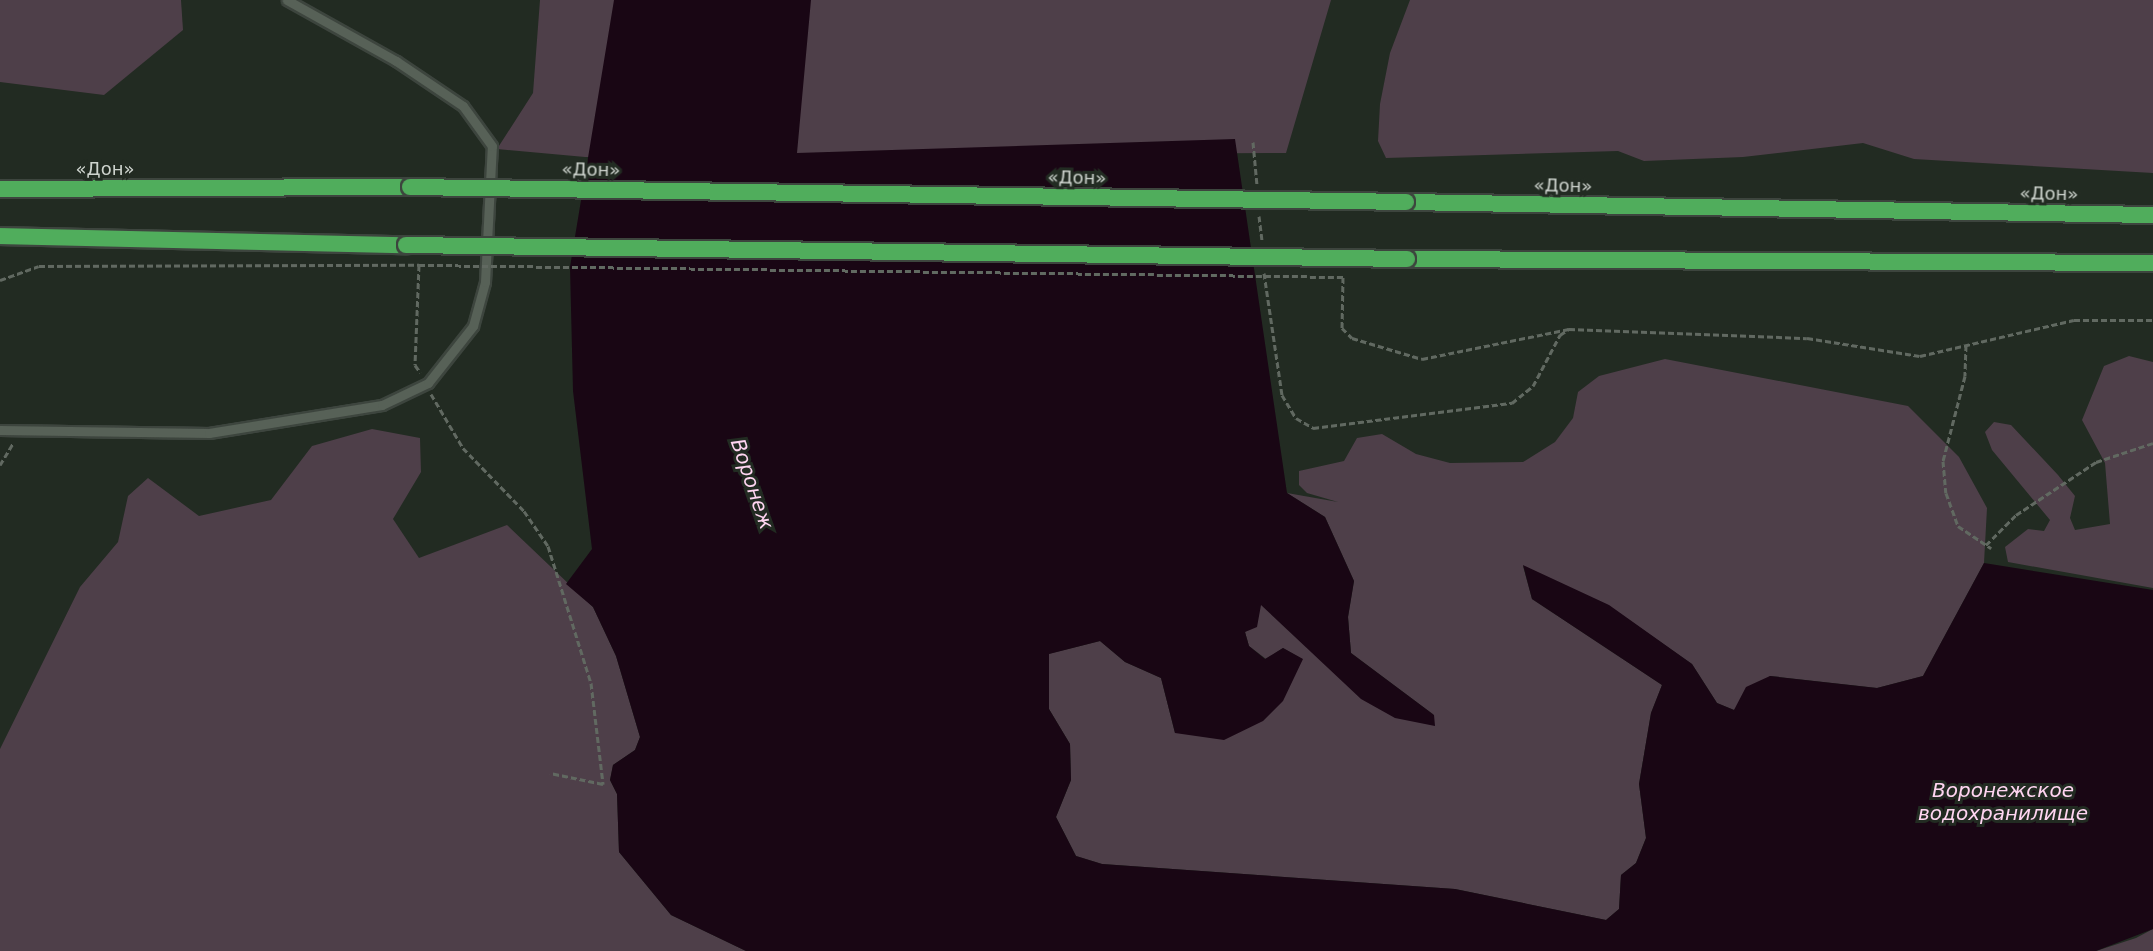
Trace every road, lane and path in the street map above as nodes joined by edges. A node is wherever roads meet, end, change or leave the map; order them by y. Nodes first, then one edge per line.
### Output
1 (287, 0) edge
2 (1253, 142) dead end
3 (0, 189) edge
4 (1257, 190) dead end
5 (1258, 202) dead end
6 (2153, 215) edge
7 (0, 236) edge
8 (1262, 250) dead end
9 (1263, 262) dead end
10 (2153, 262) edge
11 (419, 265) junction
12 (0, 280) edge
13 (2153, 320) edge
14 (1569, 329) junction
15 (1966, 345) junction
16 (428, 383) junction
17 (0, 430) edge
18 (21, 430) junction
19 (2153, 443) edge
20 (0, 465) edge
21 (1986, 545) junction
22 (1992, 548) dead end
23 (550, 773) dead end

1 - 16 lane
2 - 4 path
3 - 6 highway, «Дон», bridge
5 - 8 path
7 - 10 highway, bridge
9 - 14 path
11 - 12 path
11 - 14 path, bridge
11 - 16 path
13 - 15 path
14 - 15 path
15 - 21 path
16 - 18 lane
16 - 23 path
17 - 18 lane
18 - 20 path
19 - 21 path
21 - 22 path

